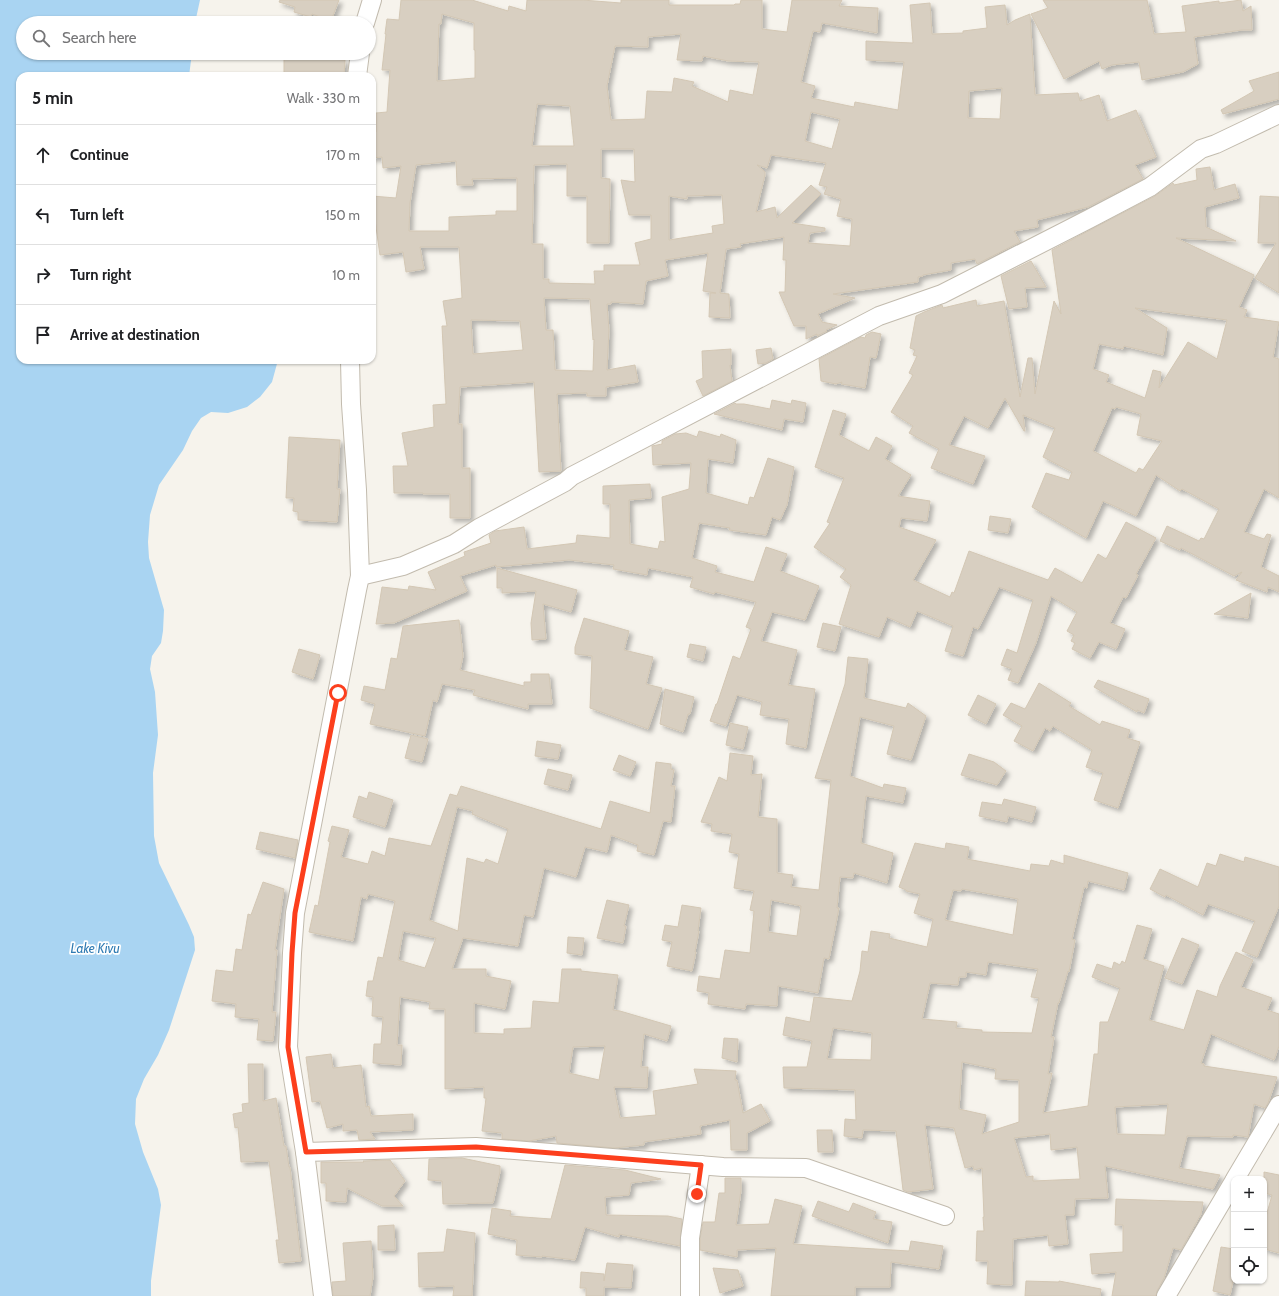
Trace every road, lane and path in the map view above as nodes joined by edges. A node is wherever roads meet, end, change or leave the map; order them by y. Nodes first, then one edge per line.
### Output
1 (372, 0) edge
2 (367, 16) edge
3 (359, 60) edge
4 (358, 72) edge
5 (1279, 114) edge
6 (350, 364) edge
7 (360, 576) junction
8 (1279, 1105) edge
9 (306, 1152) junction
10 (701, 1165) junction
11 (1237, 1176) edge
12 (1231, 1187) edge
13 (945, 1216) dead end
14 (323, 1296) edge
15 (690, 1296) edge
16 (1166, 1296) edge

1 - 2 street
3 - 4 street
5 - 7 street
6 - 7 street
7 - 9 street
8 - 11 street
9 - 10 street
9 - 14 street
10 - 13 street
10 - 15 street
12 - 16 street

